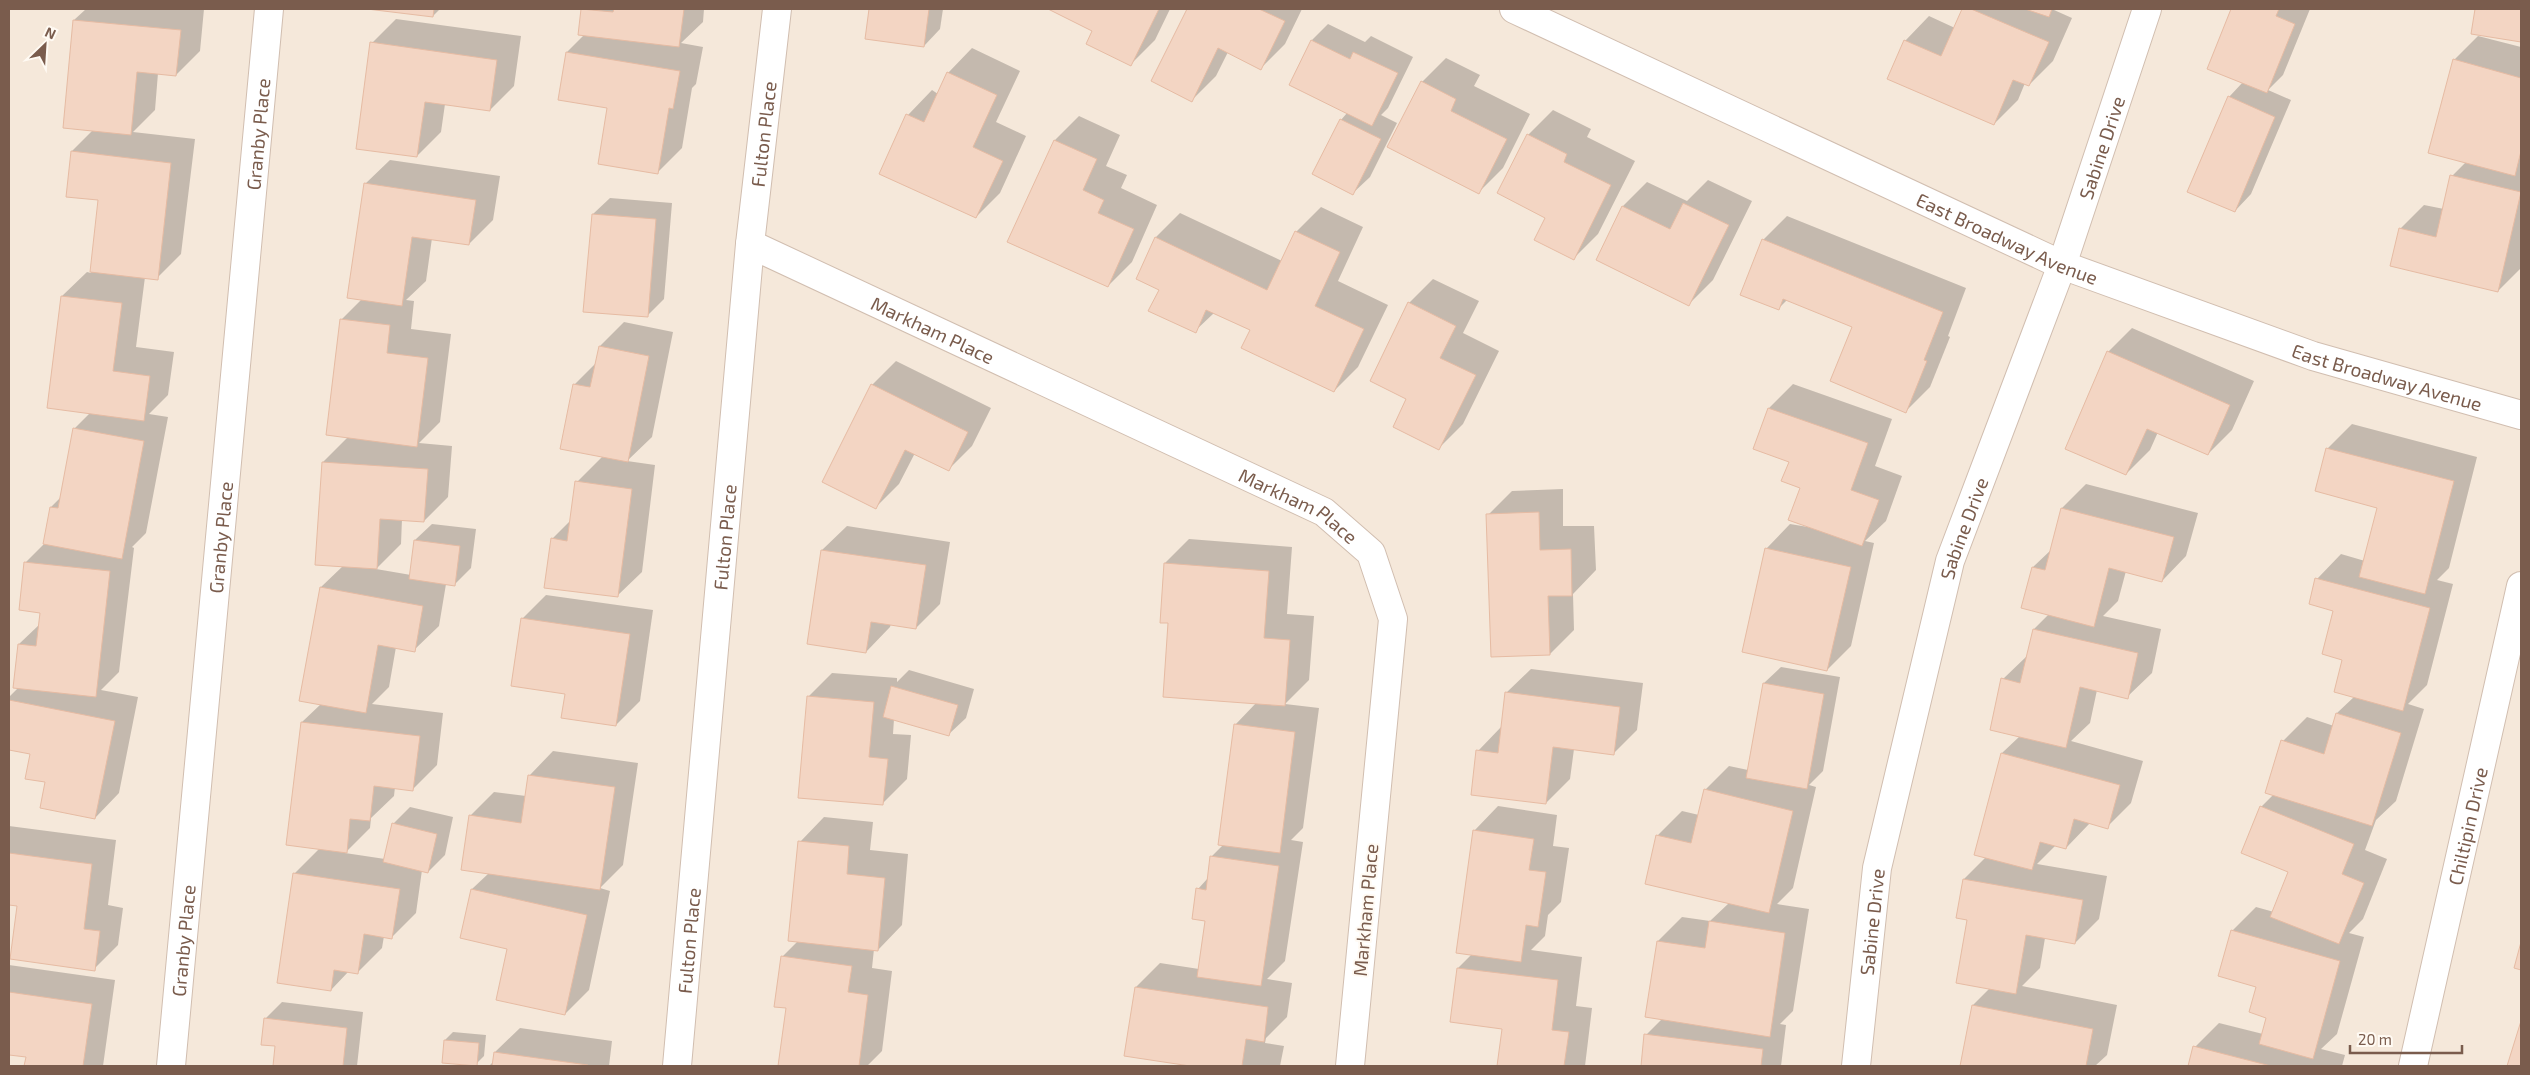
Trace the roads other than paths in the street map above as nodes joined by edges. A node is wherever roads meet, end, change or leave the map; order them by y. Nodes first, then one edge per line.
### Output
1 (269, 9) edge
2 (778, 9) edge
3 (1514, 9) edge
4 (2147, 9) edge
5 (750, 244) junction
6 (2062, 266) junction
7 (2521, 414) edge
8 (2521, 586) edge
9 (171, 1066) edge
10 (677, 1066) edge
11 (1350, 1066) edge
12 (1856, 1066) edge
13 (2413, 1066) edge

1 - 9 street, Granby Place
2 - 5 street, Fulton Place
3 - 6 street, East Broadway Avenue
4 - 6 street, Sabine Drive
5 - 10 street, Fulton Place
5 - 11 street, Markham Place
6 - 7 street, East Broadway Avenue
6 - 12 street, Sabine Drive
8 - 13 street, Chiltipin Drive

